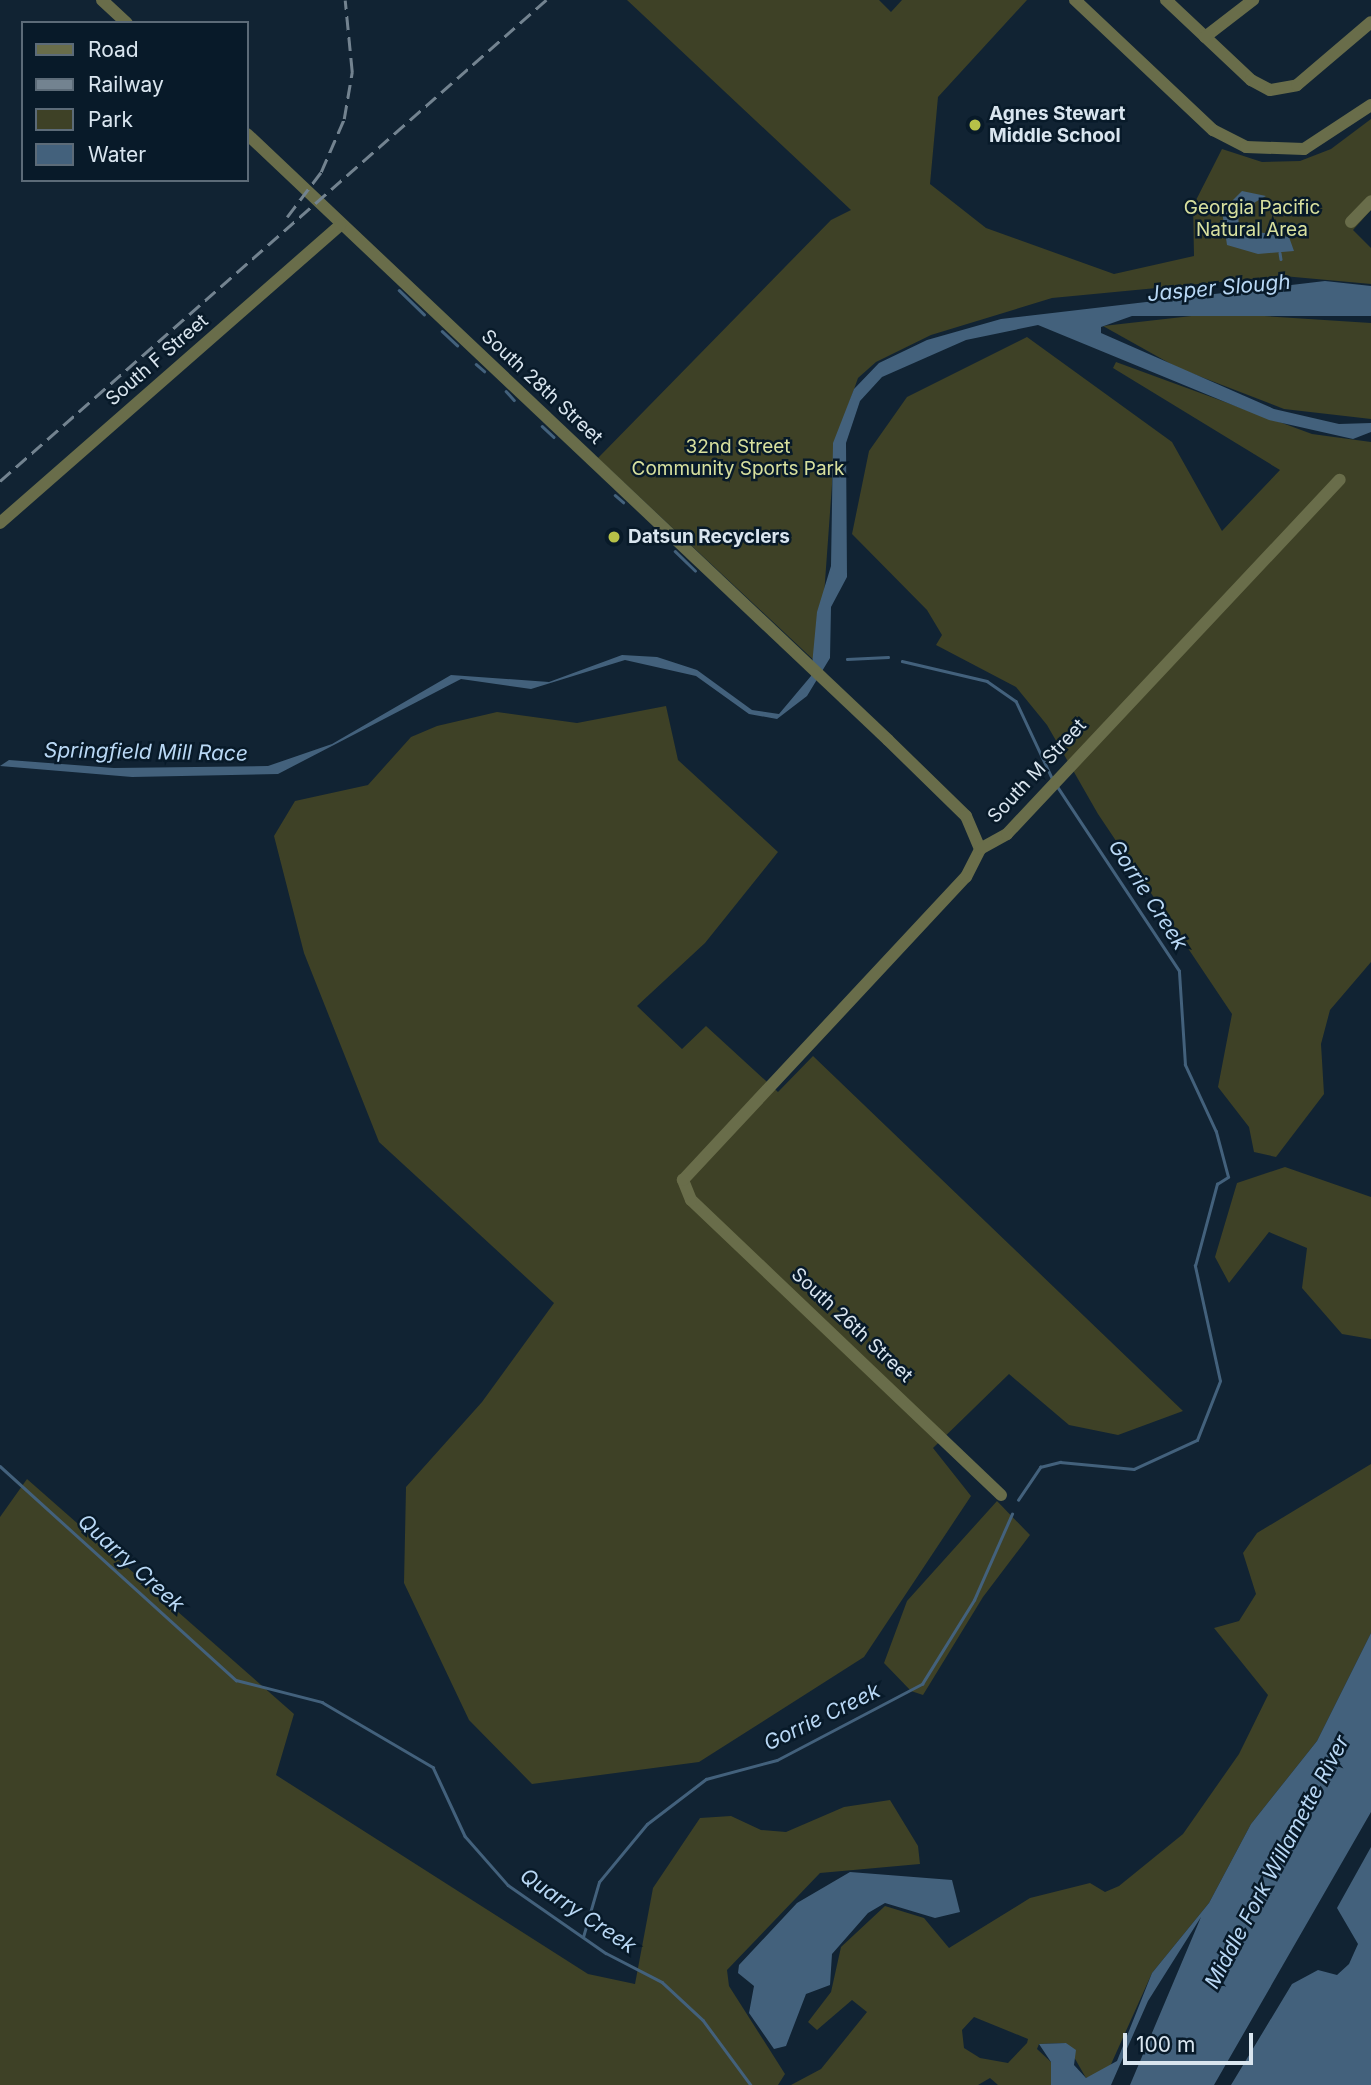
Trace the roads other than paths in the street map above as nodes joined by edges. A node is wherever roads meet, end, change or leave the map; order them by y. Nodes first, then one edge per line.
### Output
1 (102, 0) edge
2 (1075, 0) edge
3 (1166, 0) edge
4 (1254, 0) edge
5 (125, 21) edge
6 (1371, 22) edge
7 (1205, 37) junction
8 (1371, 106) edge
9 (248, 135) edge
10 (1371, 201) edge
11 (1351, 222) dead end
12 (340, 225) junction
13 (1340, 480) dead end
14 (0, 523) edge
15 (980, 849) junction
16 (1001, 1495) dead end

1 - 5 street
2 - 8 street
3 - 7 street
4 - 7 street
6 - 7 street
9 - 12 street, South 28th Street
10 - 11 street
12 - 14 street, South F Street
12 - 15 street, South 28th Street
13 - 15 street, South M Street
15 - 16 street, South 26th Street

